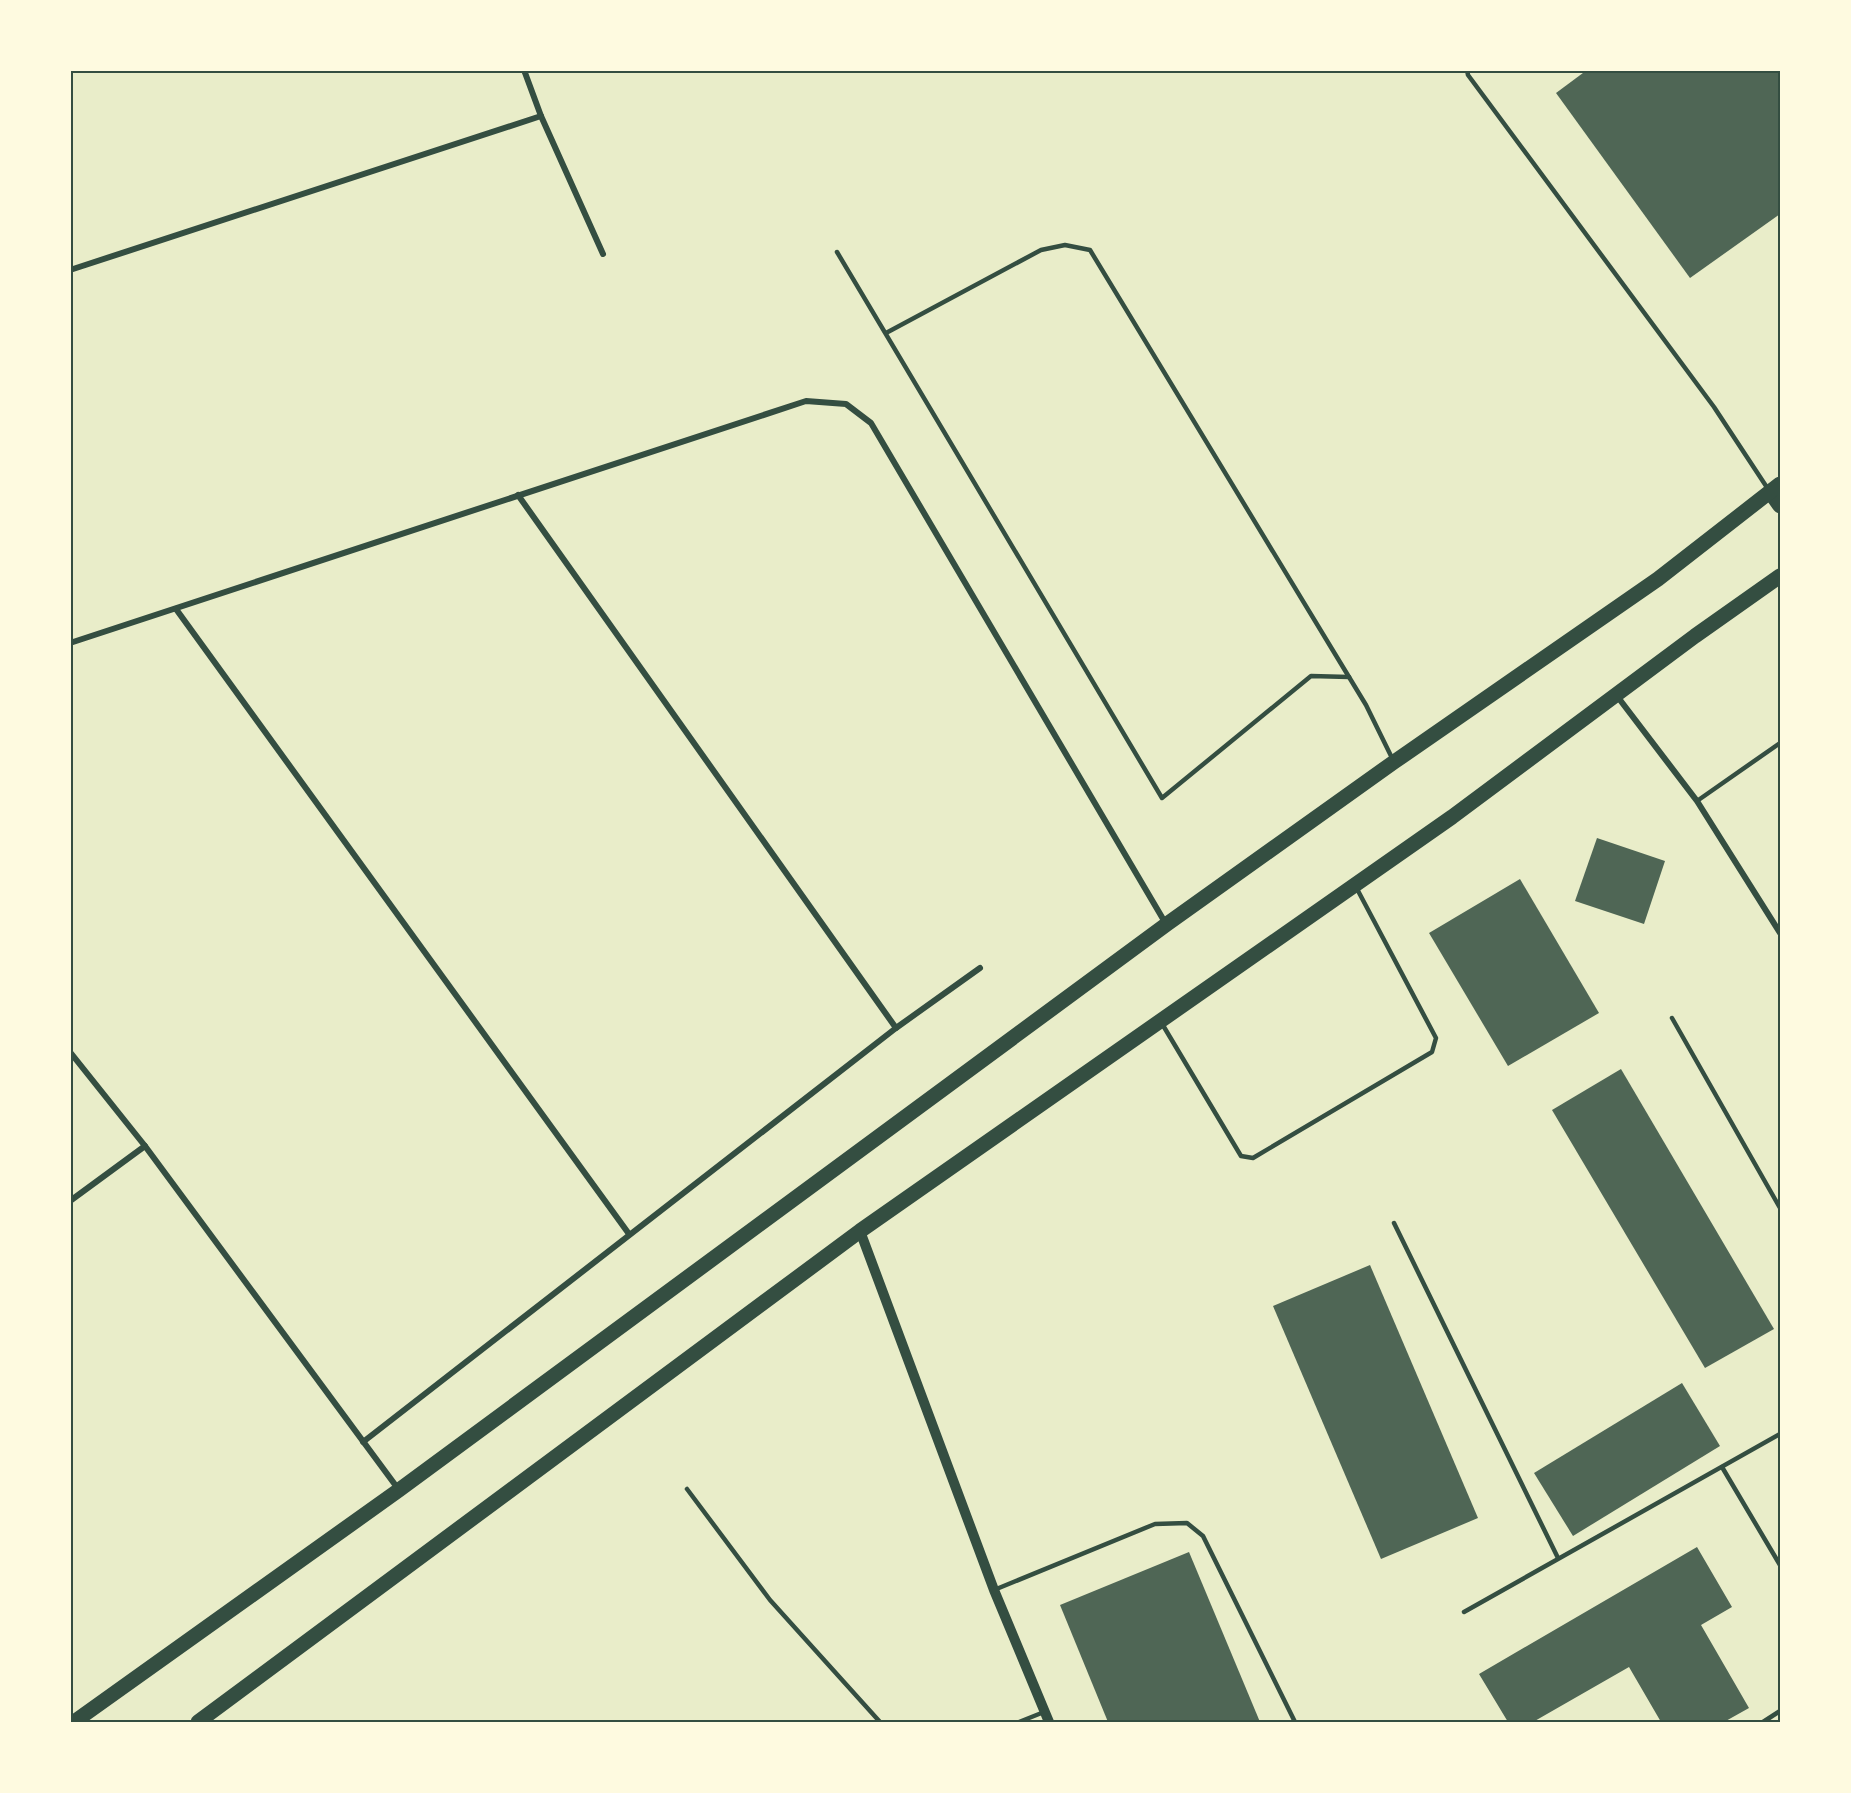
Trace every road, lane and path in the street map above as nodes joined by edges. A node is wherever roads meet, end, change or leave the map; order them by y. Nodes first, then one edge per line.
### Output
1 (524, 70) edge
2 (1467, 70) edge
3 (541, 116) junction
4 (837, 252) dead end
5 (603, 254) dead end
6 (70, 270) edge
7 (886, 333) junction
8 (1775, 488) edge
9 (518, 495) junction
10 (1780, 506) edge
11 (1780, 576) edge
12 (176, 609) junction
13 (70, 644) edge
14 (1349, 677) junction
15 (1617, 695) junction
16 (1780, 743) edge
17 (1394, 762) junction
18 (1697, 801) junction
19 (1354, 885) junction
20 (1167, 924) junction
21 (1780, 933) edge
22 (980, 968) dead end
23 (1672, 1018) dead end
24 (1161, 1020) junction
25 (896, 1029) junction
26 (70, 1052) edge
27 (145, 1146) junction
28 (70, 1201) edge
29 (1780, 1208) edge
30 (1394, 1223) dead end
31 (860, 1231) junction
32 (630, 1234) junction
33 (1780, 1434) edge
34 (363, 1442) junction
35 (1722, 1467) junction
36 (687, 1489) dead end
37 (399, 1490) junction
38 (1558, 1558) junction
39 (1780, 1565) edge
40 (994, 1590) junction
41 (1464, 1612) dead end
42 (1780, 1711) edge
43 (1046, 1717) edge
44 (74, 1722) edge
45 (198, 1722) edge
46 (880, 1722) edge
47 (1019, 1722) edge
48 (1295, 1722) edge
49 (1762, 1722) edge

1 - 3 street
2 - 8 lane
3 - 5 street
3 - 6 street
4 - 7 lane
7 - 14 lane
7 - 14 lane
8 - 10 main road
8 - 17 main road
9 - 12 street
9 - 20 street
9 - 25 street
11 - 15 main road
12 - 13 street
12 - 32 street
14 - 17 lane
15 - 18 street
15 - 19 main road
16 - 18 lane
17 - 20 main road
18 - 21 street
19 - 24 main road
19 - 24 lane
20 - 37 main road
22 - 25 street
23 - 29 lane
24 - 31 main road
25 - 32 street
26 - 27 street
27 - 28 street
27 - 34 street
30 - 38 lane
31 - 40 street
31 - 45 main road
32 - 34 street
33 - 35 lane
34 - 37 street
35 - 38 lane
35 - 39 lane
36 - 46 lane
37 - 44 main road
38 - 41 lane
40 - 43 street
40 - 48 lane
42 - 49 lane
43 - 47 lane

